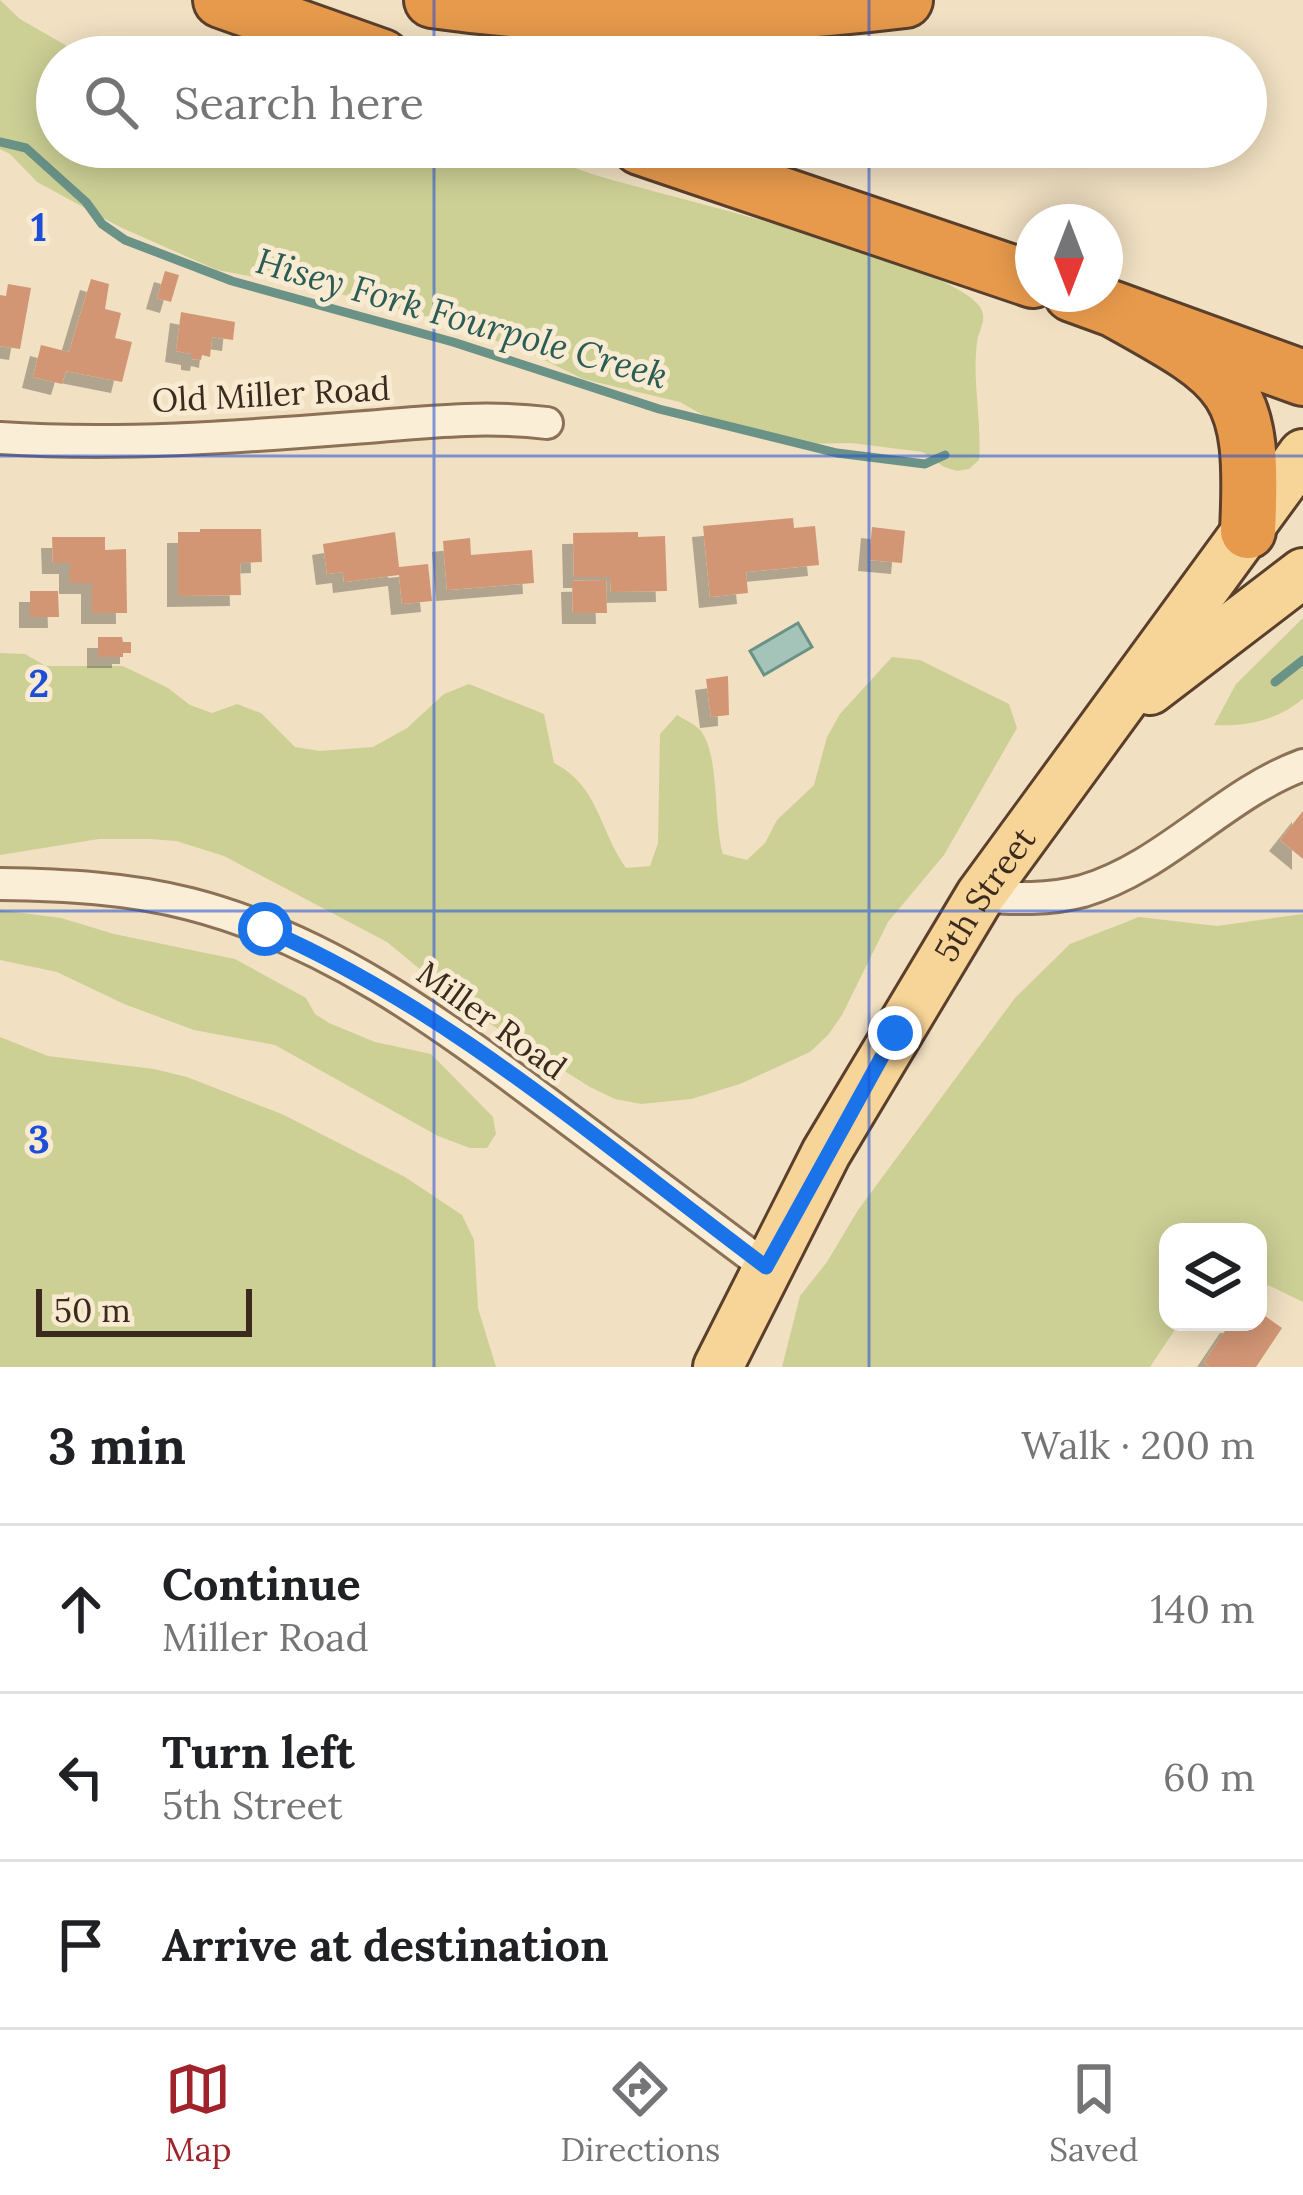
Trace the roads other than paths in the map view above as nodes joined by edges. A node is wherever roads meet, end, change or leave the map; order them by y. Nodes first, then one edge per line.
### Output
1 (221, 0) edge
2 (432, 0) edge
3 (905, 0) edge
4 (323, 36) edge
5 (702, 168) edge
6 (1015, 274) edge
7 (1112, 312) edge
8 (1122, 312) edge
9 (1303, 378) edge
10 (547, 423) dead end
11 (0, 438) edge
12 (1303, 454) edge
13 (1248, 531) junction
14 (1303, 573) edge
15 (1107, 722) junction
16 (1303, 765) edge
17 (0, 884) edge
18 (980, 896) junction
19 (766, 1267) junction
20 (718, 1367) edge

1 - 4 highway
2 - 3 highway
5 - 6 highway
7 - 13 highway
8 - 9 highway
10 - 11 street, Old Miller Road
12 - 13 main road, 5th Street
13 - 15 main road, 5th Street
14 - 15 main road
15 - 18 main road, 5th Street
16 - 18 street
17 - 19 street, Miller Road
18 - 19 main road, 5th Street
19 - 20 main road, 5th Street

